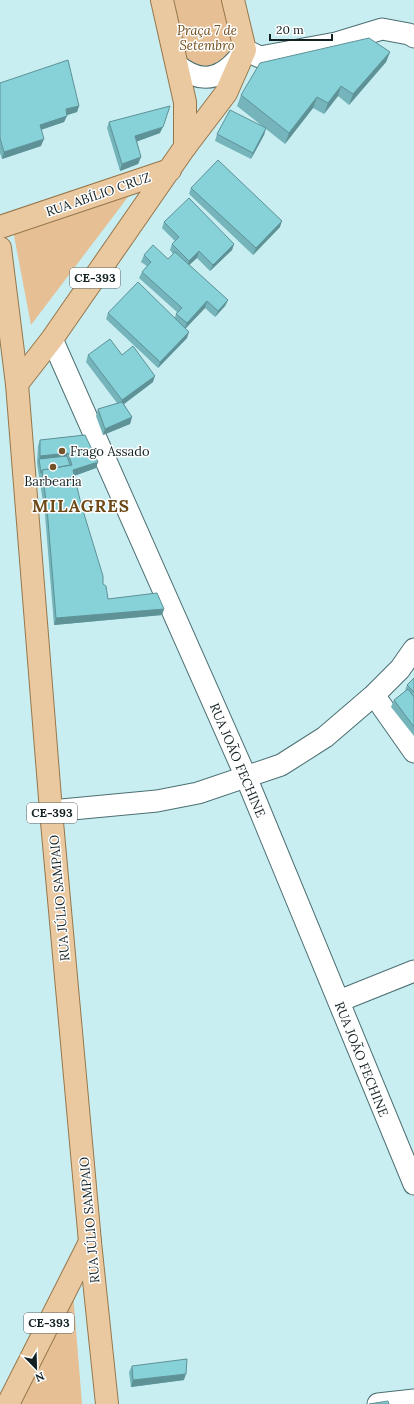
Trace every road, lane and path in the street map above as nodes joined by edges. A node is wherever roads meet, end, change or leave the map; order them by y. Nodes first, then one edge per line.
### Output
1 (162, 0) edge
2 (233, 0) edge
3 (414, 37) edge
4 (245, 50) junction
5 (177, 65) junction
6 (185, 147) junction
7 (170, 170) junction
8 (0, 227) edge
9 (0, 248) edge
10 (52, 339) junction
11 (17, 384) junction
12 (414, 649) edge
13 (374, 695) junction
14 (414, 752) edge
15 (246, 777) junction
16 (51, 811) junction
17 (414, 971) edge
18 (339, 1001) junction
19 (414, 1184) edge
20 (90, 1242) junction
21 (414, 1400) edge
22 (8, 1404) edge
23 (107, 1404) edge
24 (378, 1404) edge

1 - 5 main road
2 - 4 main road
3 - 4 street
4 - 5 street
4 - 6 main road, CE-393
5 - 6 main road
6 - 7 main road, CE-393
7 - 8 main road, RUA ABÍLIO CRUZ
7 - 10 main road, CE-393
9 - 11 main road, RUA JÚLIO SAMPAIO / CE-393
10 - 11 main road, CE-393
10 - 15 street, RUA JOÃO FECHINE
11 - 16 main road, RUA JÚLIO SAMPAIO / CE-393
12 - 13 street
13 - 14 street
13 - 15 street
15 - 16 street
15 - 18 street, RUA JOÃO FECHINE
16 - 20 main road, RUA JÚLIO SAMPAIO / CE-393
17 - 18 street
18 - 19 street, RUA JOÃO FECHINE
20 - 22 main road, CE-393
20 - 23 main road, RUA JÚLIO SAMPAIO / CE-393
21 - 24 street

